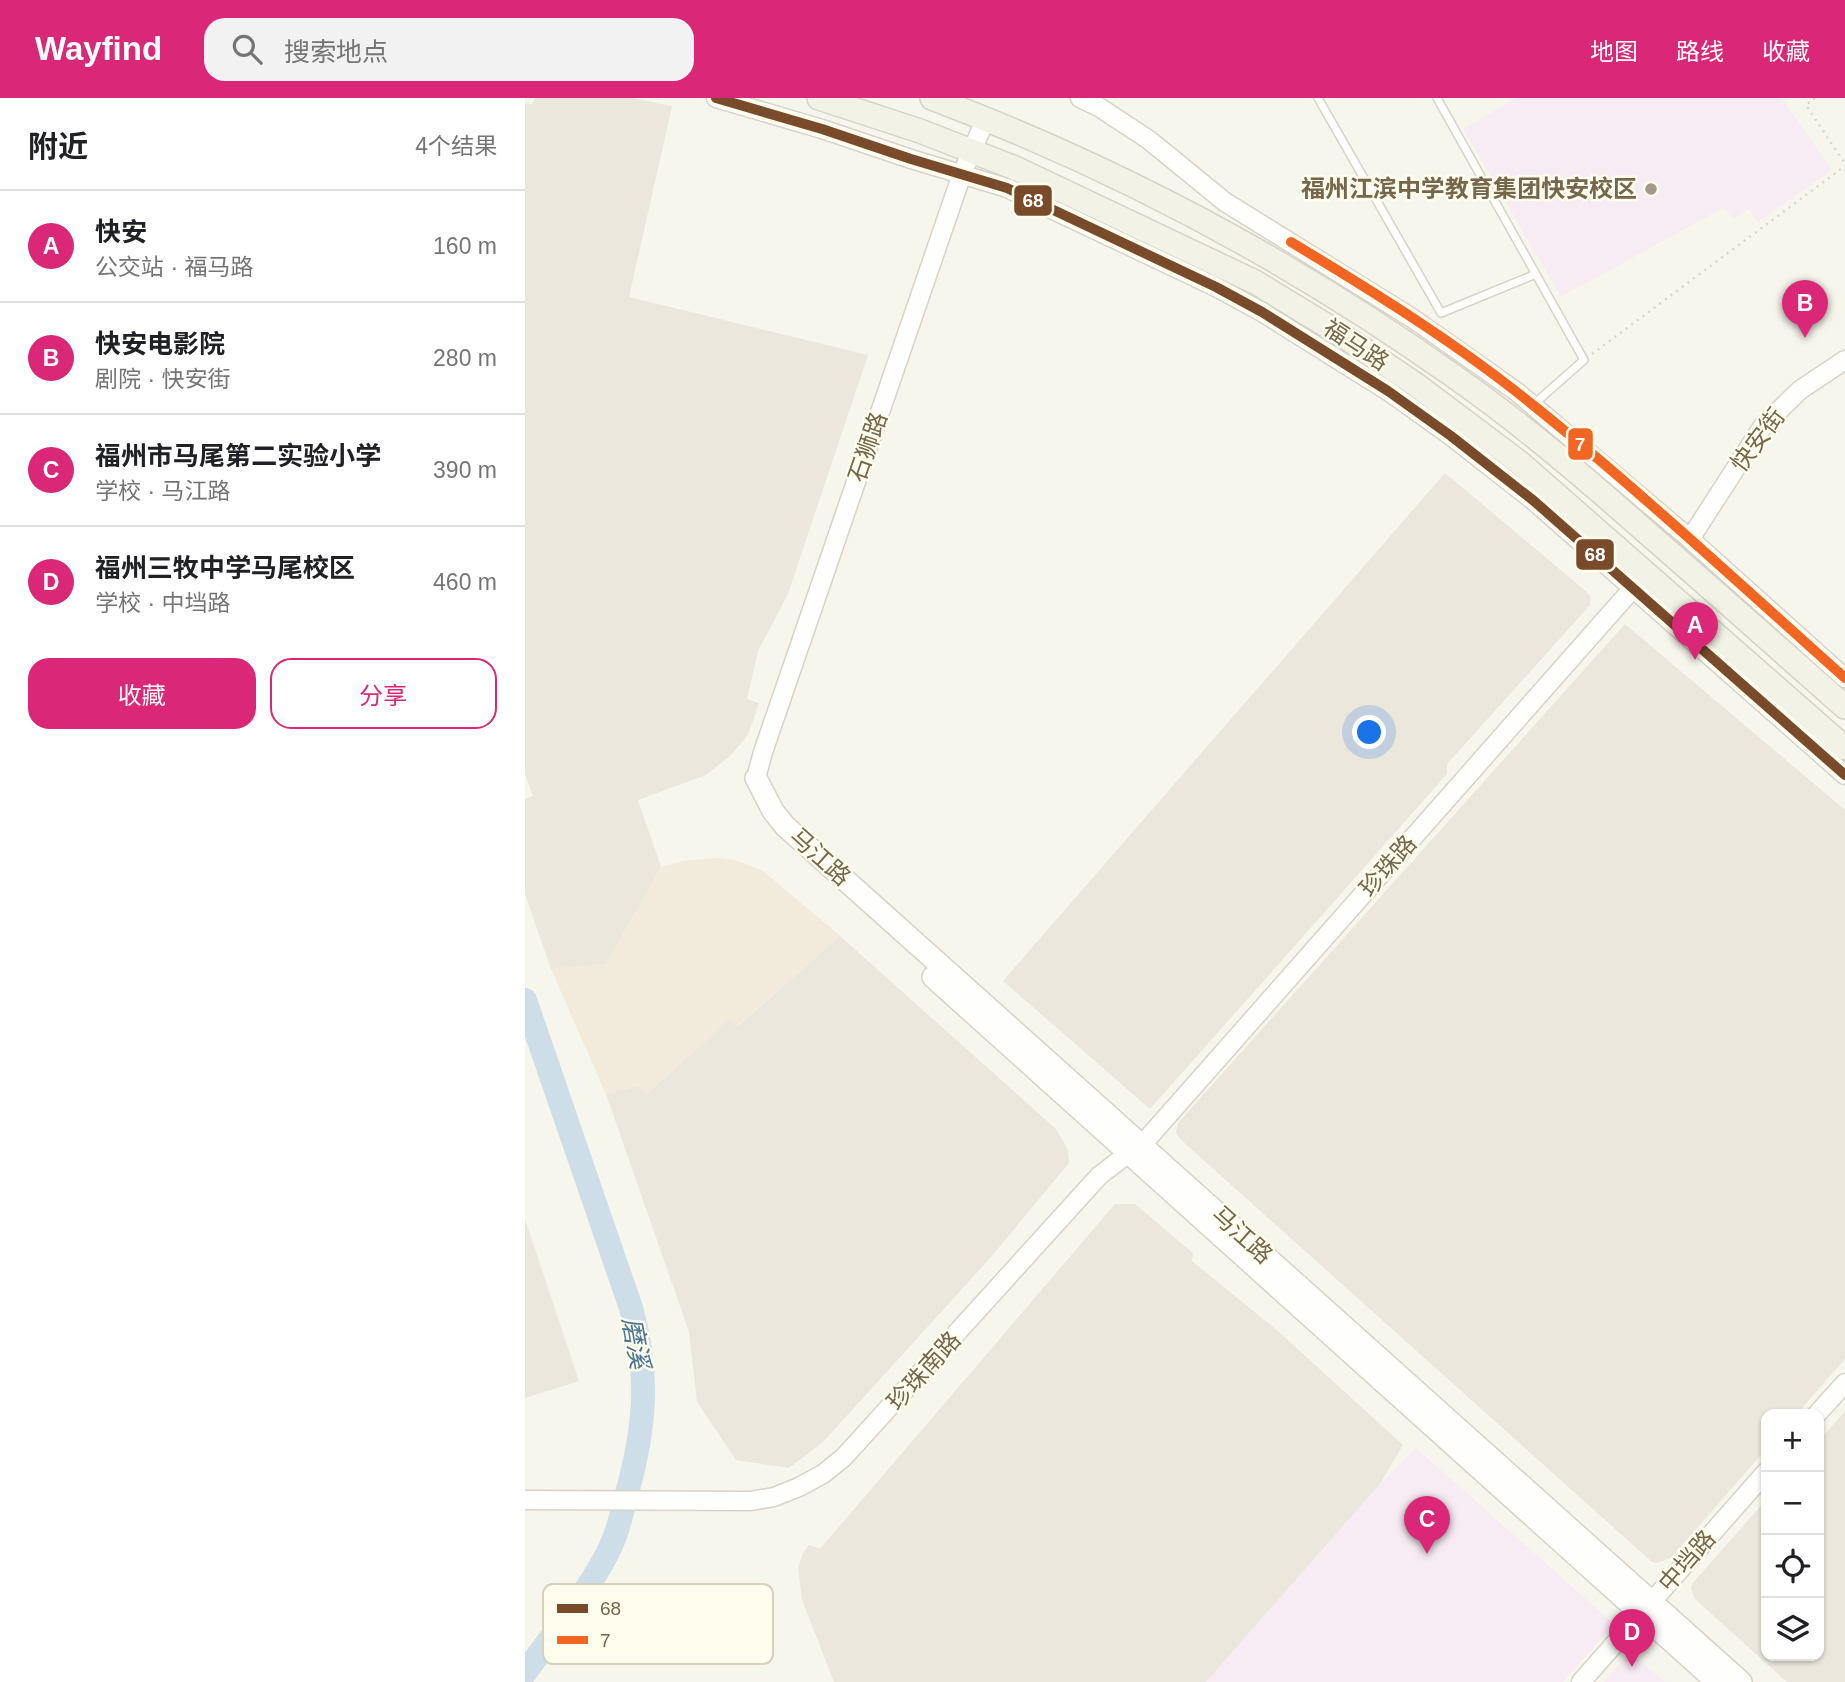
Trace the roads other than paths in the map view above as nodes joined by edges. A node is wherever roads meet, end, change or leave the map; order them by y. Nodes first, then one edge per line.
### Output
1 (716, 98) edge
2 (819, 98) edge
3 (932, 98) edge
4 (1080, 98) edge
5 (1318, 98) edge
6 (1437, 98) edge
7 (985, 118) junction
8 (972, 150) junction
9 (962, 174) junction
10 (1536, 274) junction
11 (1845, 360) edge
12 (1534, 405) junction
13 (1690, 538) junction
14 (1634, 587) junction
15 (1845, 678) edge
16 (1845, 707) edge
17 (1845, 748) edge
18 (1845, 775) edge
19 (756, 778) joint
20 (1135, 1149) junction
21 (1845, 1383) edge
22 (1822, 1409) edge
23 (1761, 1478) edge
24 (525, 1500) edge
25 (1646, 1608) junction
26 (1581, 1682) edge
27 (1717, 1682) edge
28 (1741, 1682) edge

1 - 9 street
2 - 8 main road, 福马路
3 - 7 main road, 福马路
4 - 12 street
5 - 10 lane
6 - 10 lane
7 - 8 street, 石狮路
7 - 16 main road, 福马路
8 - 9 street, 石狮路
8 - 17 main road, 福马路
9 - 14 street
9 - 19 street, 石狮路
10 - 12 lane
11 - 13 street, 快安街
12 - 13 street
13 - 15 street
14 - 18 street
14 - 20 street, 珍珠路
19 - 20 main road, 马江路
20 - 24 street, 珍珠南路
20 - 25 main road, 马江路
21 - 22 street
23 - 25 street, 中垱路
25 - 26 street, 中垱路
25 - 27 main road
25 - 28 main road, 马江路

